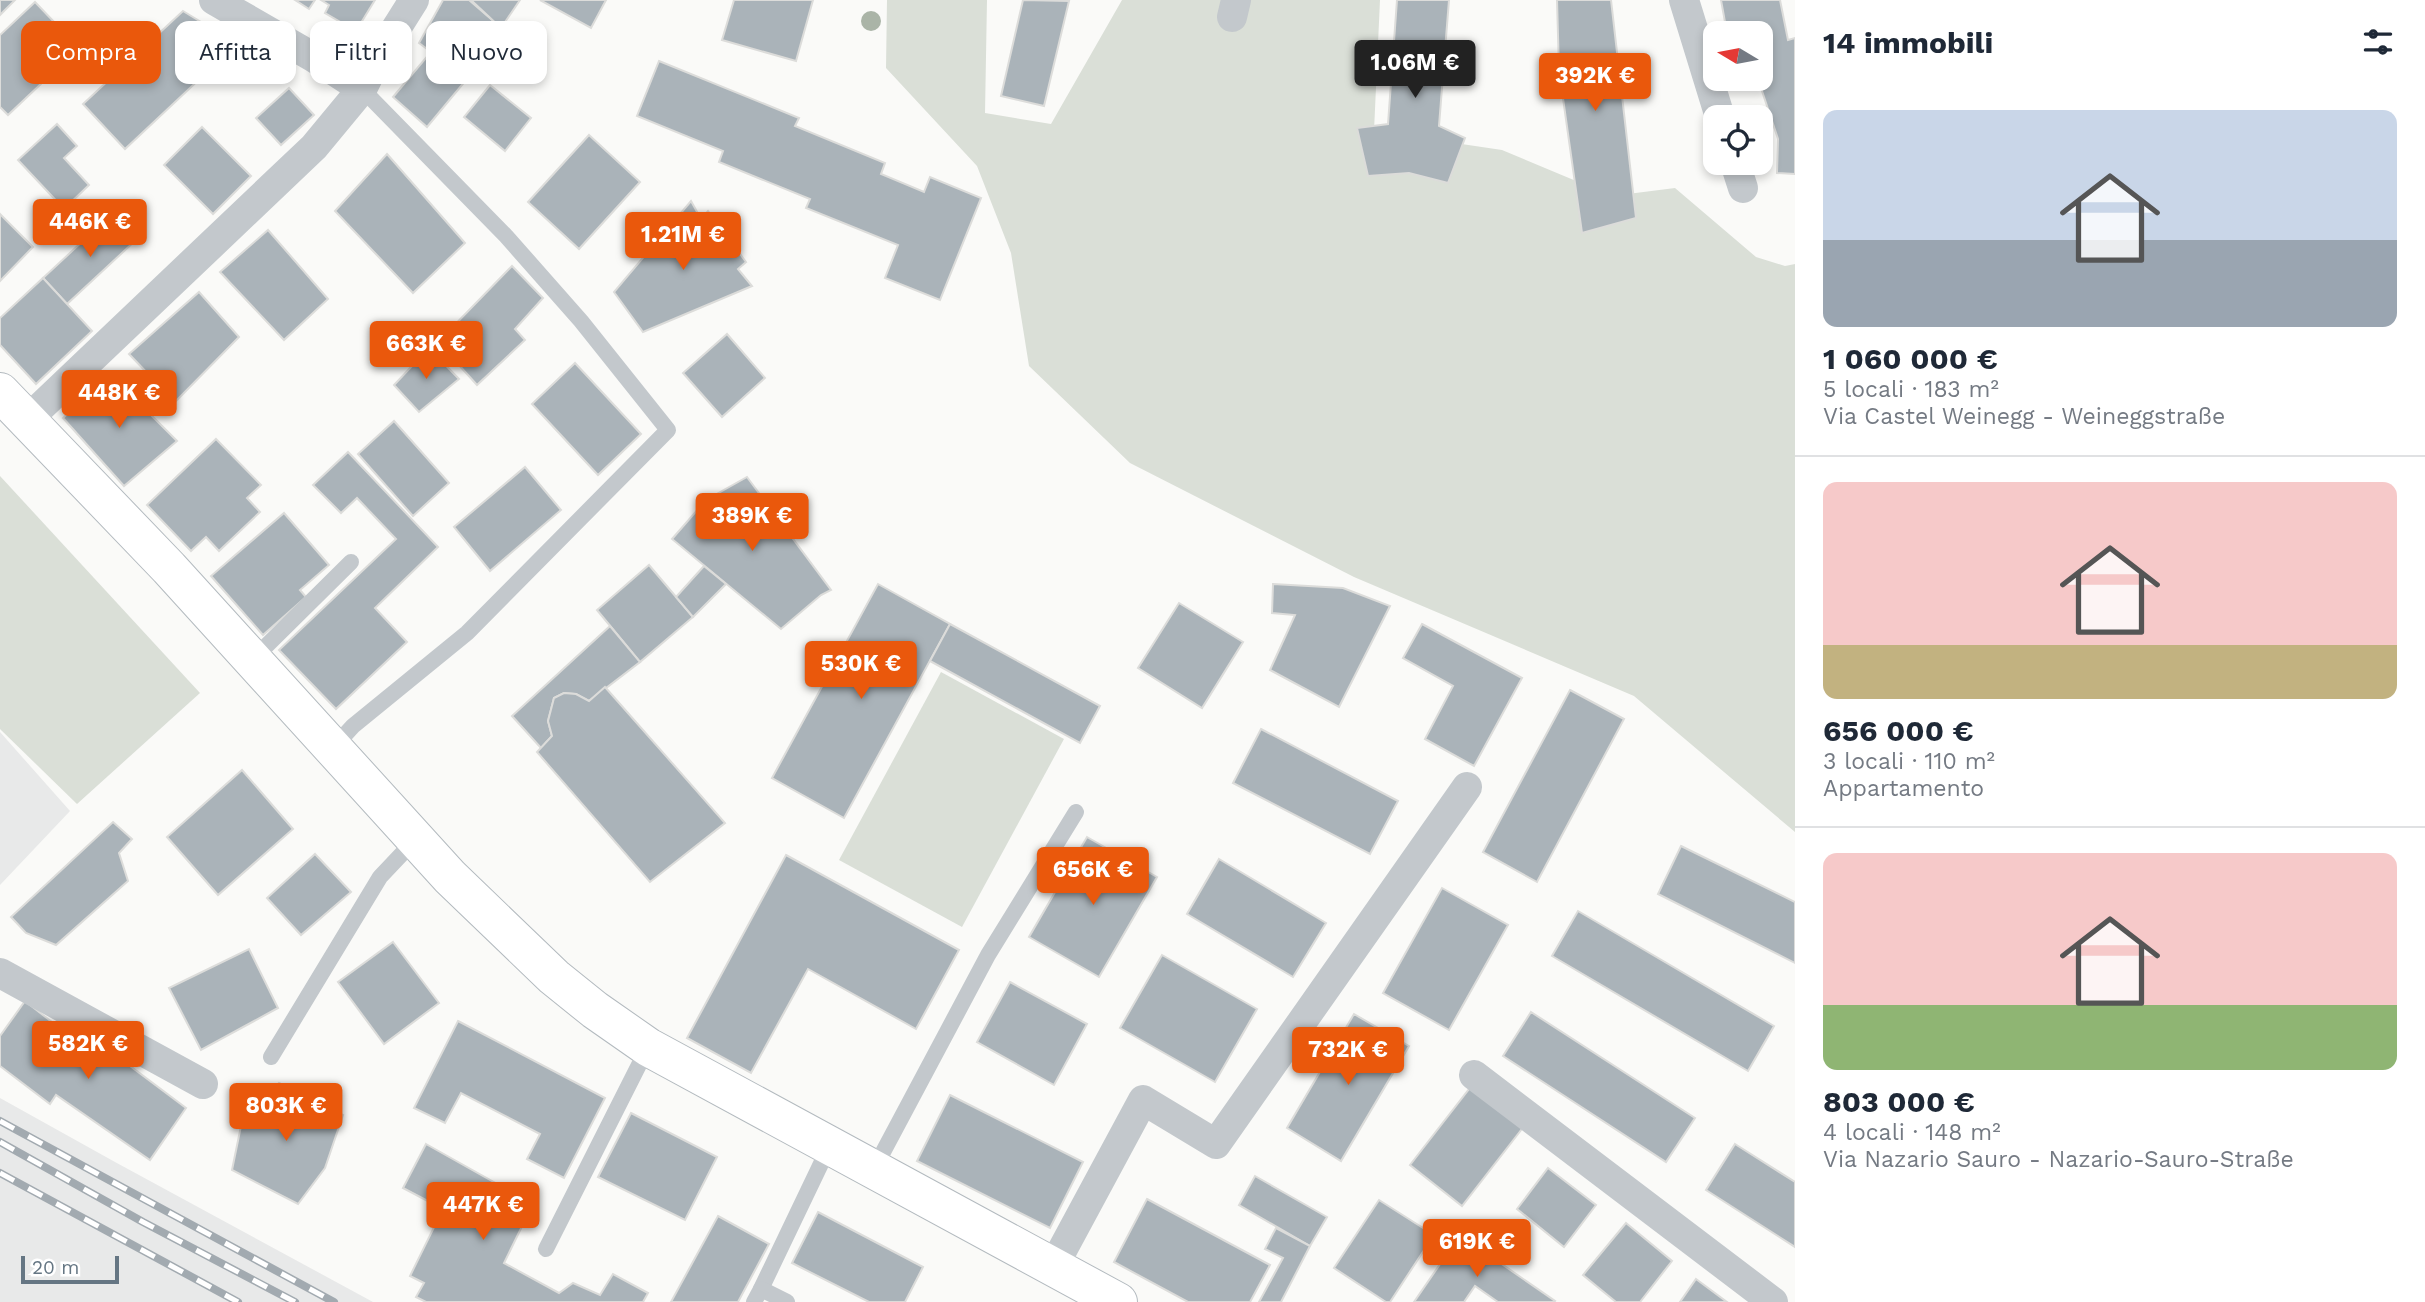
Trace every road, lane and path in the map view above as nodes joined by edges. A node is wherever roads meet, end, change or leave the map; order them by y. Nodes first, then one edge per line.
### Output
1 (214, 0) edge
2 (414, 0) edge
3 (1684, 0) edge
4 (362, 89) junction
5 (1716, 105) edge
6 (0, 392) edge
7 (27, 419) junction
8 (351, 562) dead end
9 (252, 660) junction
10 (332, 749) junction
11 (1468, 787) dead end
12 (1076, 812) dead end
13 (415, 840) junction
14 (0, 973) edge
15 (648, 1047) junction
16 (271, 1057) dead end
17 (1474, 1075) dead end
18 (203, 1084) dead end
19 (829, 1147) junction
20 (873, 1171) junction
21 (546, 1249) dead end
22 (1053, 1267) junction
23 (758, 1295) edge
24 (787, 1302) edge
25 (1118, 1302) edge
26 (1773, 1302) edge

1 - 4 street
2 - 4 street
3 - 5 street
4 - 7 street
4 - 10 lane
6 - 7 street
7 - 9 street
8 - 9 lane
9 - 10 street
10 - 13 street
11 - 22 street
12 - 20 lane
13 - 15 street
13 - 16 lane
14 - 18 street
15 - 19 street
15 - 21 lane
17 - 26 street
19 - 20 street
19 - 23 lane
20 - 22 street
22 - 25 street
23 - 24 lane

